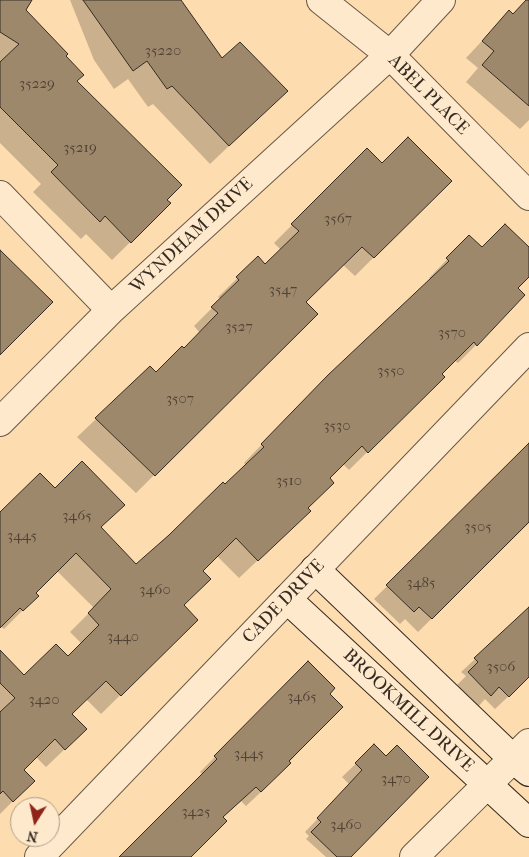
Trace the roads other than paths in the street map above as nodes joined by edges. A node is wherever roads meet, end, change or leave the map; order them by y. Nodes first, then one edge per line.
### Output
1 (321, 0) edge
2 (441, 0) edge
3 (390, 55) junction
4 (0, 195) edge
5 (529, 196) edge
6 (111, 310) junction
7 (529, 347) edge
8 (0, 422) edge
9 (315, 569) junction
10 (287, 599) junction
11 (524, 758) edge
12 (487, 785) junction
13 (529, 823) edge
14 (39, 857) edge
15 (414, 857) edge

1 - 3 street, ABEL PLACE
2 - 3 street, WYNDHAM DRIVE
3 - 5 street, ABEL PLACE
3 - 6 street, WYNDHAM DRIVE
4 - 6 street
6 - 8 street, WYNDHAM DRIVE
7 - 9 street, CADE DRIVE
9 - 10 street, CADE DRIVE
9 - 11 street, BROOKMILL DRIVE
10 - 12 street, BROOKMILL DRIVE
10 - 14 street, CADE DRIVE
11 - 12 street
12 - 13 street, BROOKMILL DRIVE
12 - 15 street

